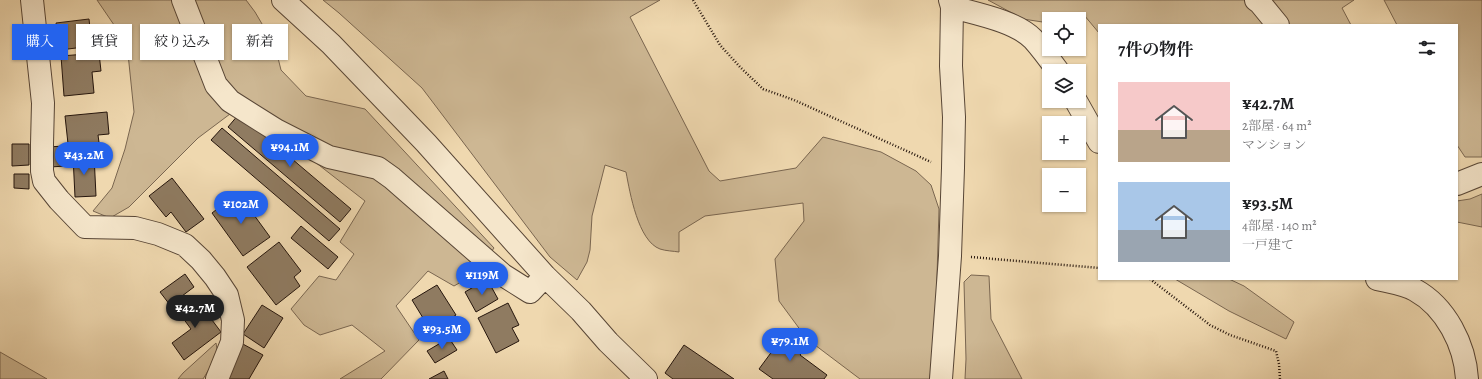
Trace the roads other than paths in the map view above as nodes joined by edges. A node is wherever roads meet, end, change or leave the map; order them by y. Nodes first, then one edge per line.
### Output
1 (32, 0) edge
2 (183, 0) edge
3 (282, 0) edge
4 (1256, 0) edge
5 (951, 4) edge
6 (1277, 24) edge
7 (1052, 64) edge
8 (1080, 108) edge
9 (1098, 140) edge
10 (1481, 173) edge
11 (1458, 184) edge
12 (546, 276) junction
13 (1382, 280) edge
14 (1416, 284) edge
15 (217, 379) edge
16 (646, 379) edge
17 (941, 379) edge
18 (1467, 379) edge

1 - 15 street
2 - 12 street
3 - 12 street
4 - 6 street
5 - 7 street
5 - 17 street
8 - 9 street
10 - 11 street
12 - 16 street
13 - 14 street
14 - 18 street

